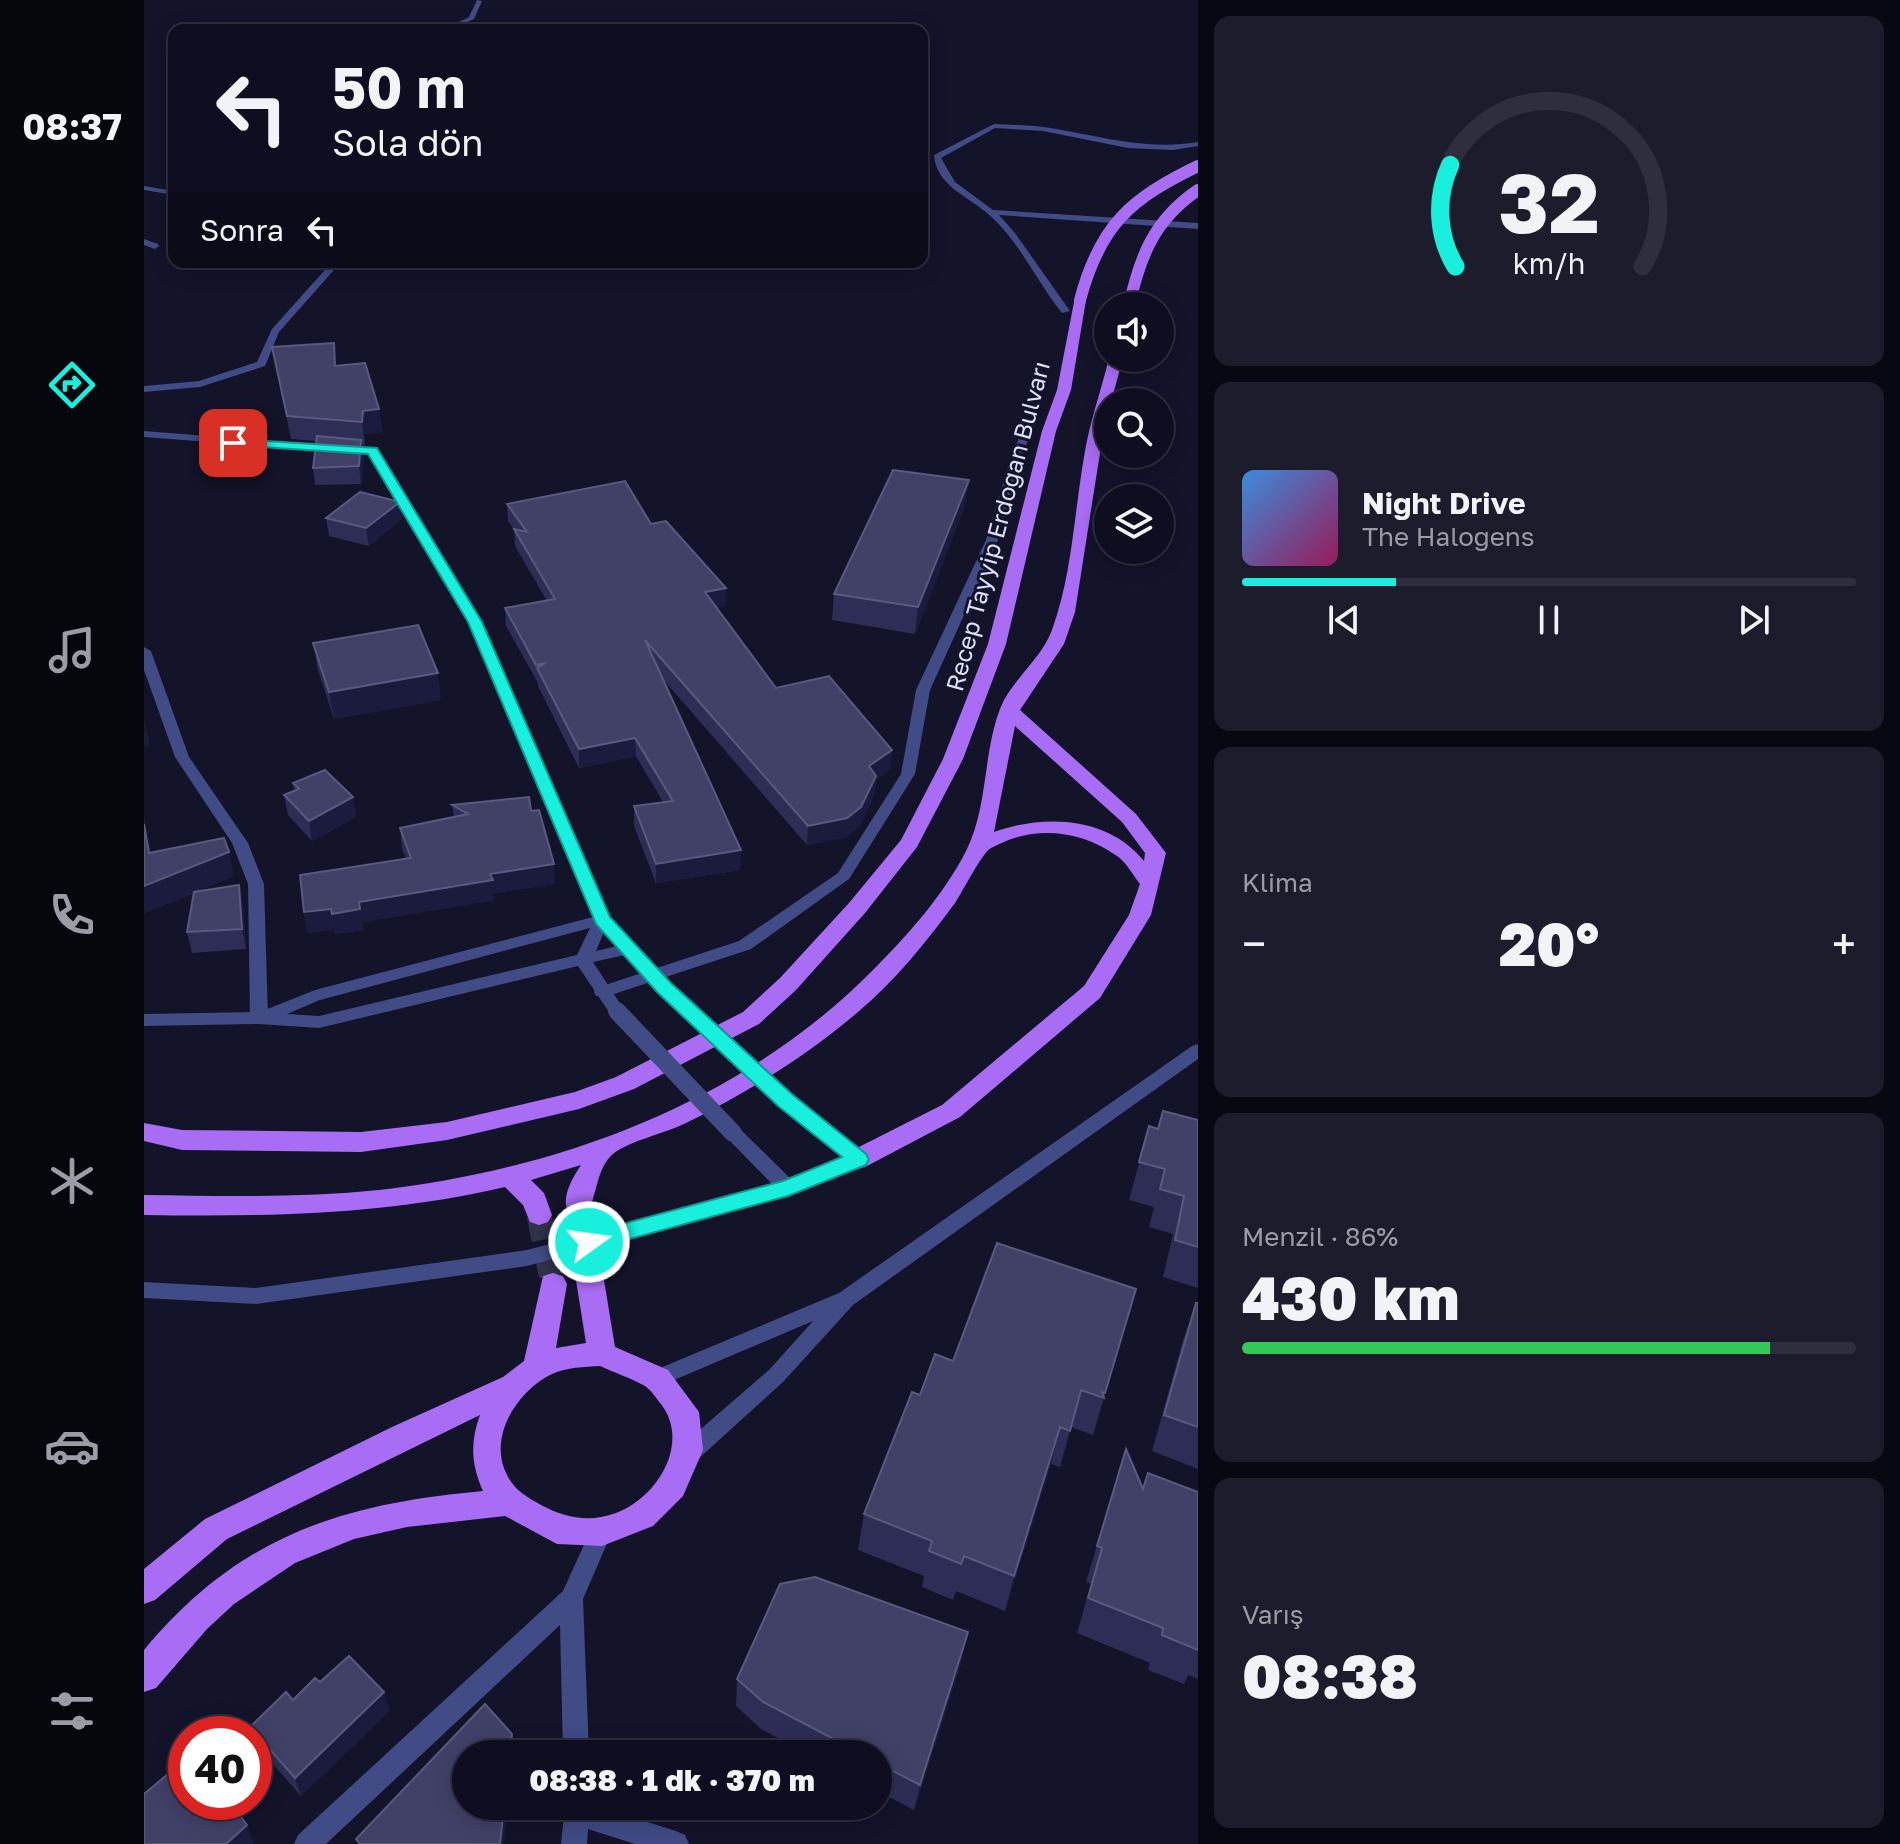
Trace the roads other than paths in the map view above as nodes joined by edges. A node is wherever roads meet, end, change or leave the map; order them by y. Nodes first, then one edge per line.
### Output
1 (479, 1) edge
2 (459, 24) edge
3 (1198, 144) edge
4 (1198, 166) edge
5 (144, 188) edge
6 (1198, 190) edge
7 (168, 192) edge
8 (991, 212) junction
9 (1198, 226) edge
10 (144, 242) edge
11 (155, 246) dead end
12 (332, 268) edge
13 (1133, 292) edge
14 (1072, 305) junction
15 (1112, 372) edge
16 (144, 389) edge
17 (1031, 422) dead end
18 (144, 434) edge
19 (144, 651) edge
20 (1009, 710) junction
21 (980, 845) junction
22 (1151, 883) junction
23 (602, 920) junction
24 (626, 949) junction
25 (583, 960) junction
26 (651, 975) junction
27 (602, 992) junction
28 (259, 1018) junction
29 (144, 1020) edge
30 (1198, 1050) edge
31 (144, 1132) edge
32 (605, 1145) junction
33 (858, 1159) junction
34 (510, 1176) junction
35 (788, 1188) junction
36 (144, 1205) edge
37 (578, 1207) tunnel mouth
38 (539, 1215) tunnel mouth
39 (589, 1274) tunnel mouth
40 (553, 1284) tunnel mouth
41 (144, 1290) edge
42 (846, 1299) junction
43 (602, 1354) junction
44 (537, 1367) junction
45 (660, 1377) junction
46 (510, 1387) junction
47 (689, 1453) junction
48 (508, 1502) junction
49 (601, 1532) junction
50 (144, 1589) edge
51 (571, 1599) junction
52 (144, 1676) edge
53 (576, 1740) edge
54 (577, 1820) edge
55 (609, 1820) edge
56 (307, 1844) edge
57 (574, 1844) edge
58 (676, 1844) edge

1 - 2 street
3 - 8 street
4 - 14 main road, Recep Tayyip Erdoğan Bulvarı, bridge
5 - 7 street
6 - 13 main road, bridge
8 - 9 street
8 - 14 street
10 - 11 street
12 - 16 street
14 - 31 main road, Recep Tayyip Erdoğan Bulvarı
15 - 20 main road
17 - 26 street
18 - 23 street
19 - 28 street
20 - 21 main road
20 - 22 main road
21 - 22 main road
21 - 32 main road
22 - 33 main road
23 - 24 street
23 - 25 street
23 - 28 street
24 - 25 street
24 - 26 street
25 - 27 street
25 - 28 street
26 - 27 street
26 - 33 street, bridge
27 - 35 street, bridge
28 - 29 street
30 - 42 street
32 - 34 main road
32 - 37 main road
33 - 35 street
34 - 36 main road
34 - 38 main road
35 - 41 street
39 - 43 main road
40 - 44 main road
42 - 45 street
42 - 47 street
43 - 44 main road
43 - 45 main road
44 - 46 main road
45 - 47 main road
46 - 48 main road
46 - 50 main road
47 - 49 main road
48 - 49 main road
48 - 52 main road
49 - 51 street
51 - 53 street
51 - 56 street
54 - 57 street
55 - 58 street

